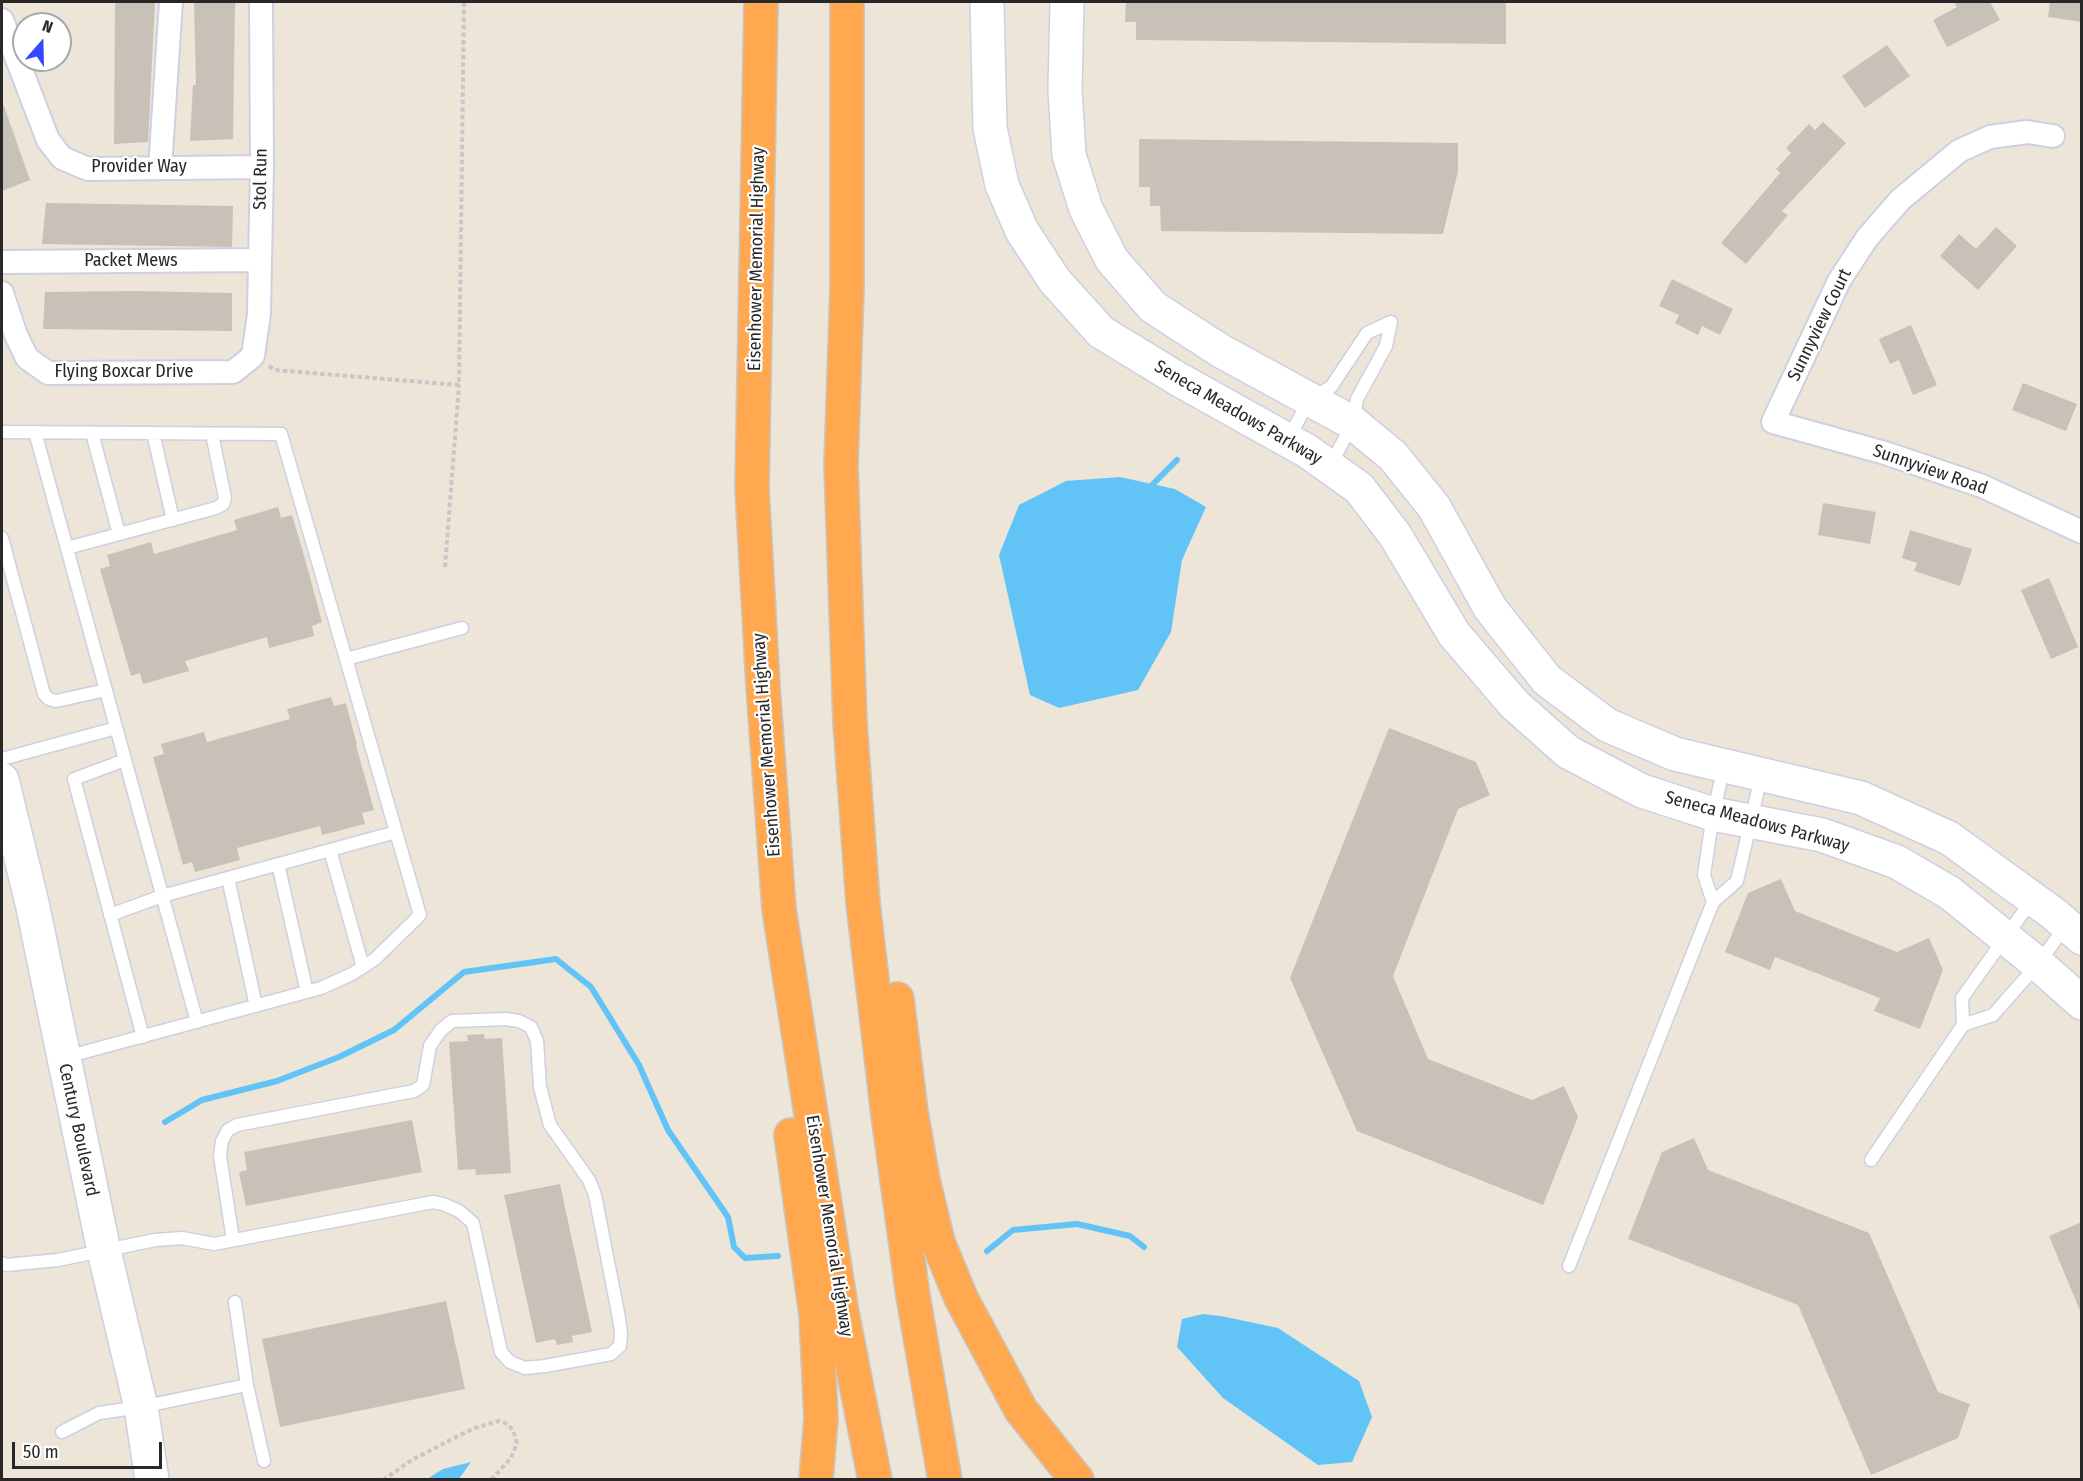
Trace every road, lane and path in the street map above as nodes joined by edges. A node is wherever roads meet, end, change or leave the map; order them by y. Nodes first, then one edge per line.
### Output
1 (171, 2) edge
2 (261, 2) edge
3 (464, 2) edge
4 (761, 2) edge
5 (847, 2) edge
6 (987, 2) edge
7 (1066, 2) edge
8 (2, 20) edge
9 (2053, 136) dead end
10 (262, 167) junction
11 (160, 168) junction
12 (260, 260) junction
13 (2, 262) edge
14 (2, 293) edge
15 (253, 356) junction
16 (459, 385) junction
17 (1310, 399) junction
18 (1773, 422) joint
19 (1353, 423) junction
20 (2, 432) edge
21 (35, 432) junction
22 (92, 433) junction
23 (153, 433) junction
24 (212, 434) junction
25 (1288, 440) junction
26 (841, 466) junction
27 (1330, 468) junction
28 (173, 520) junction
29 (2082, 532) edge
30 (119, 534) junction
31 (2, 538) edge
32 (67, 549) junction
33 (446, 567) dead end
34 (462, 628) dead end
35 (346, 659) junction
36 (106, 690) junction
37 (116, 728) junction
38 (2, 759) edge
39 (125, 760) junction
40 (1724, 766) junction
41 (1761, 775) junction
42 (2, 780) edge
43 (1713, 814) junction
44 (1751, 821) junction
45 (396, 832) junction
46 (330, 850) junction
47 (278, 864) junction
48 (228, 878) junction
49 (162, 896) junction
50 (2033, 899) junction
51 (1713, 902) junction
52 (778, 909) junction
53 (110, 915) junction
54 (2074, 932) edge
55 (2005, 937) junction
56 (2038, 963) junction
57 (363, 967) junction
58 (307, 992) junction
59 (2082, 1003) edge
60 (256, 1006) junction
61 (196, 1022) junction
62 (1963, 1024) junction
63 (143, 1036) junction
64 (63, 1058) junction
65 (1871, 1160) dead end
66 (233, 1240) junction
67 (104, 1251) junction
68 (2, 1263) edge
69 (1569, 1266) dead end
70 (235, 1302) dead end
71 (247, 1384) junction
72 (141, 1407) junction
73 (62, 1432) dead end
74 (264, 1461) dead end
75 (152, 1479) edge
76 (383, 1479) edge
77 (491, 1479) edge
78 (816, 1479) edge
79 (875, 1479) edge
80 (945, 1479) edge
81 (1077, 1479) edge

1 - 11 street
2 - 10 street, Stol Run
3 - 16 path
4 - 52 highway, Eisenhower Memorial Highway
5 - 26 highway
6 - 25 street, Seneca Meadows Parkway
7 - 17 street
8 - 11 street, Provider Way
9 - 18 street, Sunnyview Court
10 - 11 street, Provider Way
10 - 12 street, Stol Run
12 - 13 street, Packet Mews
12 - 15 street, Stol Run
14 - 15 street, Flying Boxcar Drive
15 - 16 path
16 - 33 path
17 - 19 street
17 - 19 lane
17 - 25 lane
18 - 29 street, Sunnyview Road
19 - 27 lane
19 - 40 street
20 - 21 lane
21 - 22 lane
21 - 32 lane
22 - 23 lane
22 - 30 lane
23 - 24 lane
23 - 28 lane
24 - 28 lane
24 - 35 lane
25 - 27 street, Seneca Meadows Parkway
26 - 80 highway
26 - 81 highway
27 - 43 street, Seneca Meadows Parkway
28 - 30 lane
30 - 32 lane
31 - 36 lane
32 - 36 lane
34 - 35 lane
35 - 45 lane
36 - 37 lane
37 - 38 lane
37 - 39 lane
39 - 49 lane
39 - 53 lane
40 - 41 street
40 - 43 lane
41 - 44 lane
41 - 50 street
42 - 64 street, Century Boulevard
43 - 44 street, Seneca Meadows Parkway
43 - 51 lane
44 - 51 lane
44 - 55 street, Seneca Meadows Parkway
45 - 46 lane
45 - 57 lane
46 - 47 lane
46 - 57 lane
47 - 48 lane
47 - 58 lane
48 - 49 lane
48 - 60 lane
49 - 53 lane
49 - 61 lane
50 - 54 street
50 - 55 lane
51 - 69 lane
52 - 78 highway
52 - 79 highway, Eisenhower Memorial Highway
53 - 63 lane
54 - 56 lane
55 - 56 street, Seneca Meadows Parkway
55 - 62 lane
56 - 59 street, Seneca Meadows Parkway
56 - 62 lane
57 - 58 lane
58 - 60 lane
60 - 61 lane
61 - 63 lane
62 - 65 lane
63 - 64 lane
64 - 67 street, Century Boulevard
66 - 66 lane
66 - 67 lane
67 - 68 lane
67 - 72 street, Century Boulevard
70 - 71 lane
71 - 72 lane
71 - 74 lane
72 - 73 lane
72 - 75 street, Century Boulevard
76 - 77 path

